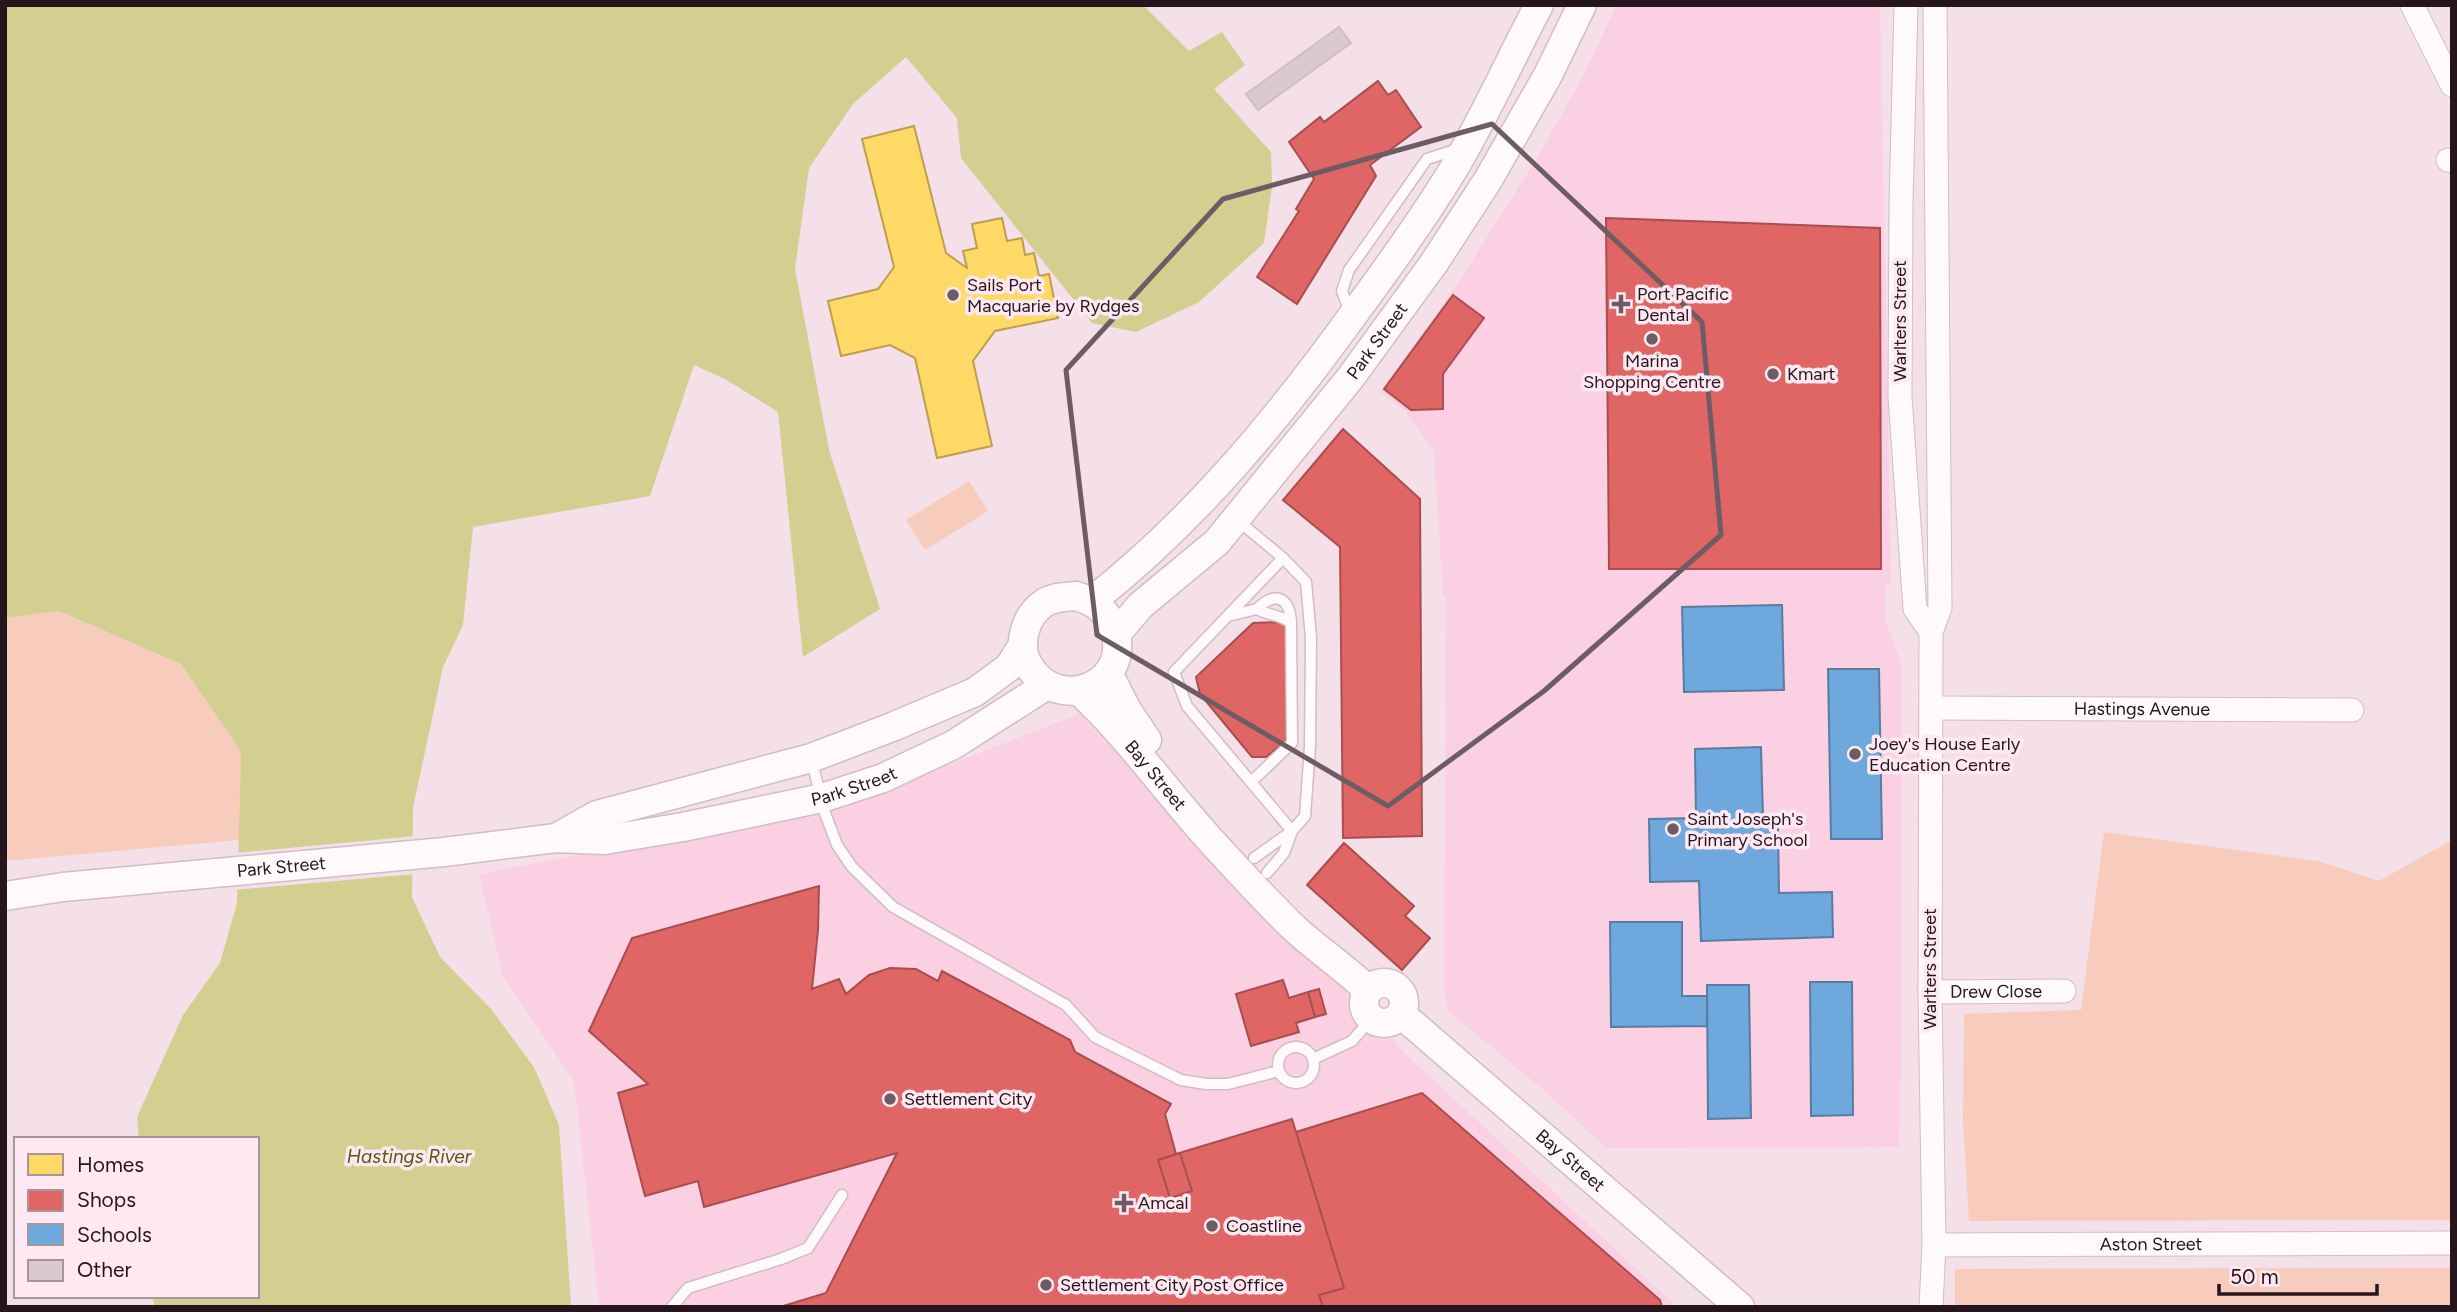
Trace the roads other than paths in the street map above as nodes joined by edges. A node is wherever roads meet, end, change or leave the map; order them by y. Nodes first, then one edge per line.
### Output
1 (1539, 5) edge
2 (1582, 5) edge
3 (1906, 5) edge
4 (1935, 5) edge
5 (2412, 5) edge
6 (2452, 85) edge
7 (1236, 519) junction
8 (1283, 558) junction
9 (1092, 601) junction
10 (1257, 609) junction
11 (1228, 616) junction
12 (1291, 623) junction
13 (1931, 632) junction
14 (1116, 634) junction
15 (1023, 645) junction
16 (1108, 673) junction
17 (1047, 685) junction
18 (1079, 691) junction
19 (1931, 708) junction
20 (2352, 710) dead end
21 (811, 758) junction
22 (1251, 782) junction
23 (822, 798) junction
24 (1292, 831) junction
25 (556, 838) junction
26 (1260, 865) junction
27 (5, 896) edge
28 (1360, 982) junction
29 (2064, 991) dead end
30 (1930, 992) junction
31 (1401, 1014) junction
32 (1372, 1018) junction
33 (1313, 1059) junction
34 (1279, 1071) junction
35 (842, 1195) dead end
36 (2452, 1243) edge
37 (1934, 1245) junction
38 (672, 1307) edge
39 (1740, 1307) edge
40 (1931, 1307) edge

1 - 9 street, Park Street
2 - 7 street, Park Street
3 - 13 street, Warlters Street
4 - 13 street, Warlters Street
5 - 6 street
7 - 8 lane
7 - 14 street, Park Street
8 - 11 lane
8 - 24 lane
9 - 14 street
9 - 15 street
10 - 11 lane
10 - 12 lane
10 - 12 lane
11 - 22 lane
12 - 22 lane
13 - 19 street, Warlters Street
14 - 16 street
15 - 17 street
15 - 21 street, Park Street
16 - 18 street
16 - 26 street, Bay Street
17 - 18 street
17 - 23 street, Park Street
18 - 28 street, Bay Street
19 - 20 street, Hastings Avenue
19 - 30 street, Warlters Street
21 - 23 lane
21 - 25 street, Park Street
22 - 24 lane
23 - 25 street, Park Street
23 - 34 lane
24 - 26 lane
24 - 26 lane
25 - 27 street, Park Street
26 - 28 street, Bay Street
28 - 31 street
28 - 32 street
29 - 30 street, Drew Close
30 - 37 street, Warlters Street
31 - 32 street
31 - 39 street, Bay Street
32 - 33 lane
33 - 34 lane
33 - 34 lane
35 - 38 lane
36 - 37 street, Aston Street
37 - 40 street, Warlters Street

